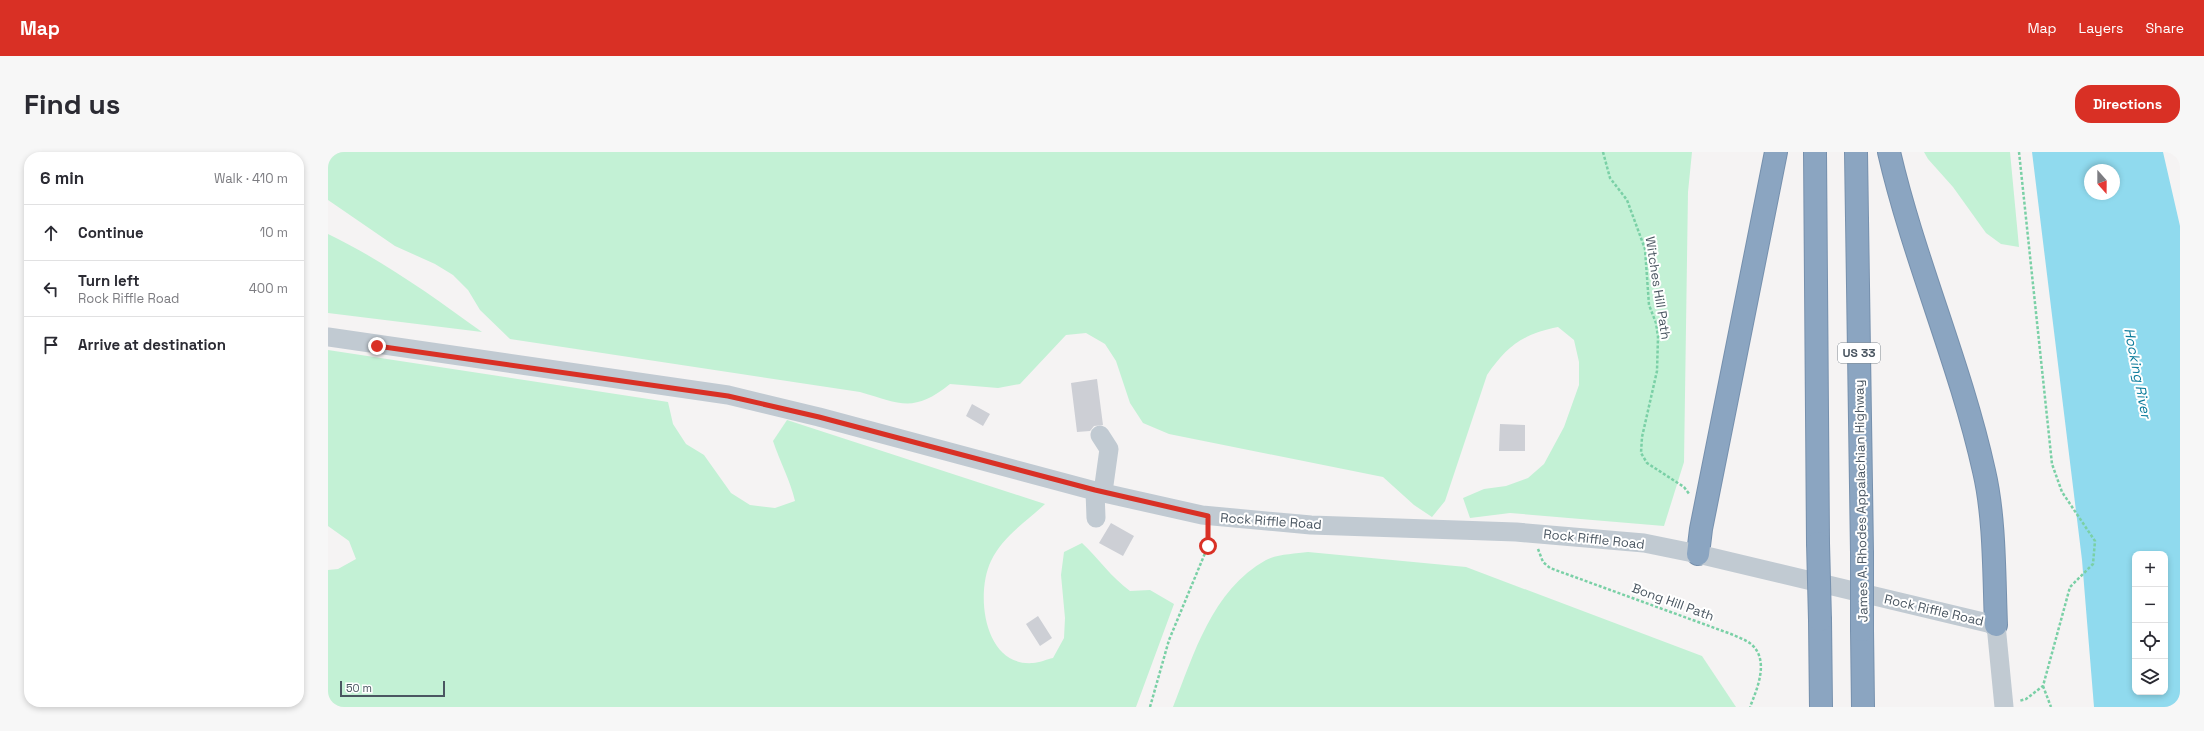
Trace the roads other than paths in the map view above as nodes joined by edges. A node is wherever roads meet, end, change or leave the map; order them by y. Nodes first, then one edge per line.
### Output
1 (1776, 152) edge
2 (1815, 152) edge
3 (1856, 152) edge
4 (1889, 152) edge
5 (328, 337) edge
6 (1100, 435) dead end
7 (1099, 491) junction
8 (1096, 518) dead end
9 (1698, 554) junction
10 (1996, 625) junction
11 (2004, 706) edge
12 (1821, 707) edge
13 (1863, 707) edge

1 - 9 highway
2 - 12 highway, bridge
3 - 13 highway, James A. Rhodes Appalachian Highway / US 33, bridge
4 - 10 highway
5 - 7 street, Rock Riffle Road
6 - 7 street
7 - 8 street
7 - 9 street, Rock Riffle Road
9 - 10 street, Rock Riffle Road
10 - 11 street, Rock Riffle Road

